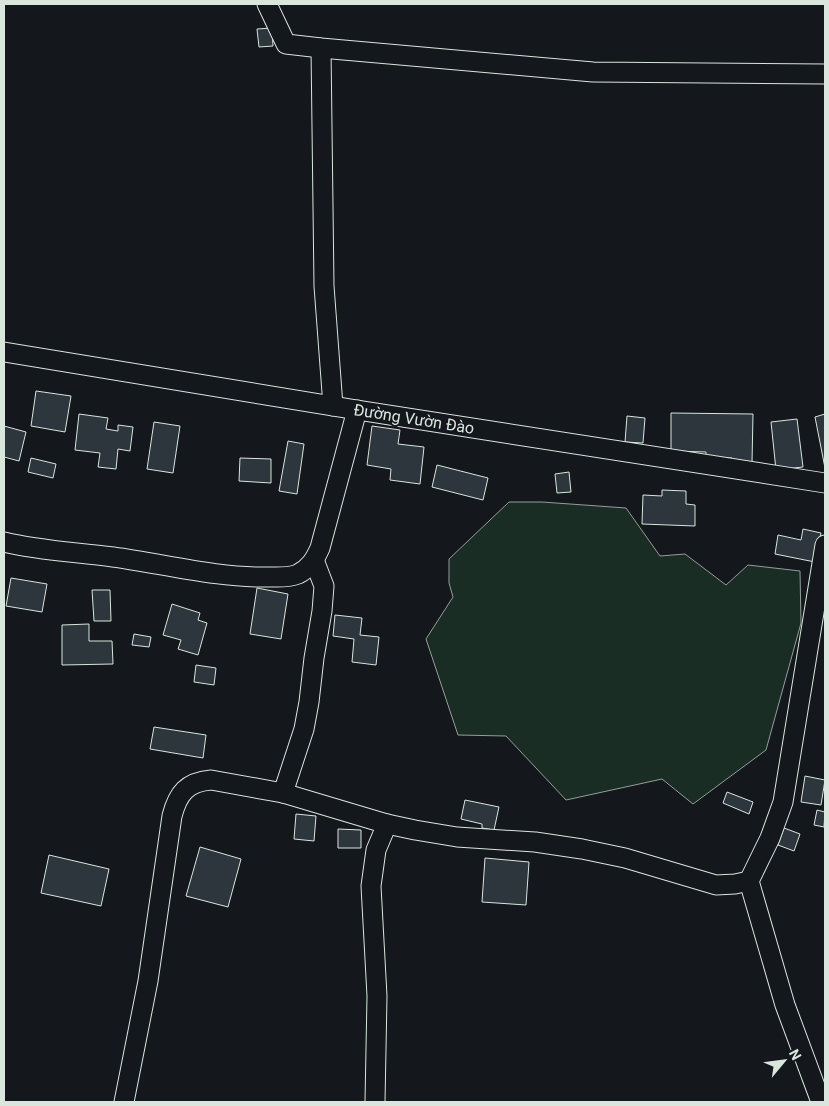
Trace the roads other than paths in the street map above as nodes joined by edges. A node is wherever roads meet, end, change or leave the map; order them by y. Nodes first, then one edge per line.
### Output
1 (267, 4) edge
2 (321, 48) junction
3 (825, 74) edge
4 (4, 352) edge
5 (333, 406) junction
6 (357, 410) junction
7 (825, 483) edge
8 (4, 542) edge
9 (825, 545) edge
10 (314, 560) junction
11 (283, 793) junction
12 (387, 824) junction
13 (749, 881) junction
14 (124, 1102) edge
15 (375, 1102) edge
16 (821, 1102) edge

1 - 2 street
2 - 3 street
2 - 5 street
4 - 5 street, Đường Vườn Đào
5 - 6 street, Đường Vườn Đào
6 - 7 street, Đường Vườn Đào
6 - 10 street
8 - 10 street
9 - 13 street
10 - 11 street
11 - 12 street
11 - 14 street
12 - 13 street
12 - 15 street
13 - 16 street

